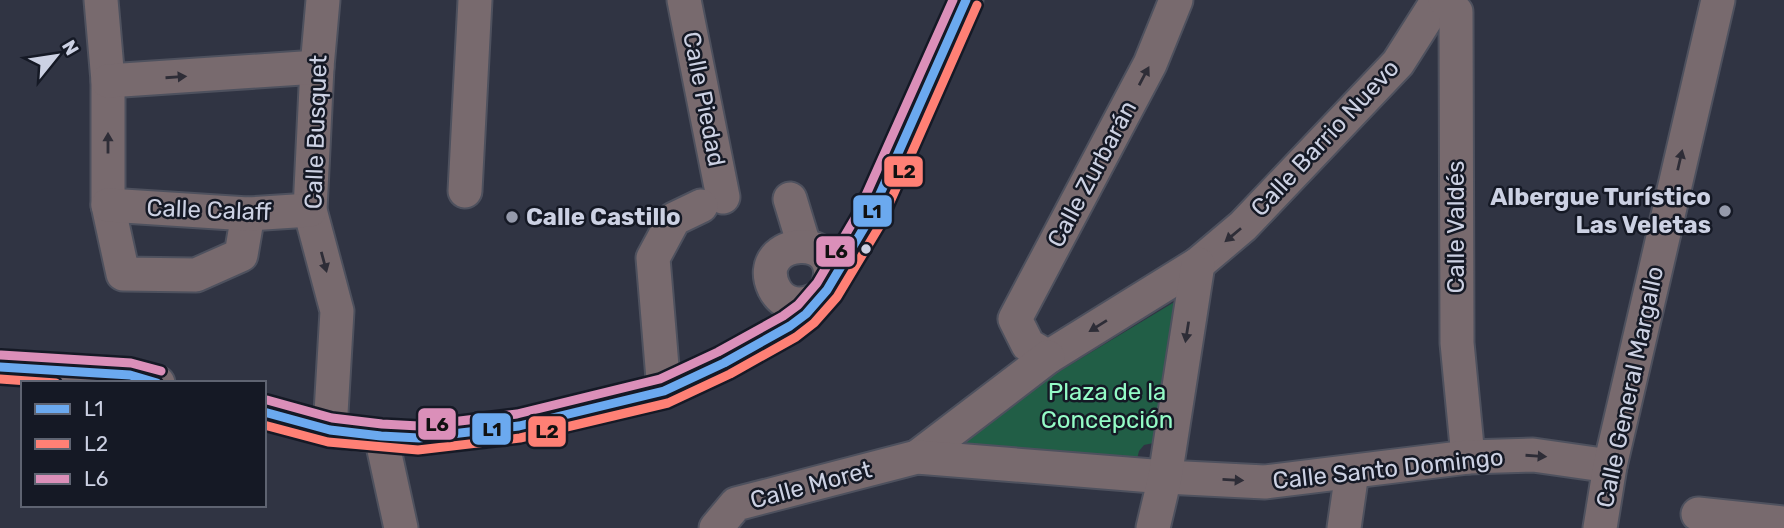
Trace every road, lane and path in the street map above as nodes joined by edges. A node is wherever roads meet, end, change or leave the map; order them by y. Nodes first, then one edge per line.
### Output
1 (101, 0) edge
2 (323, 0) edge
3 (475, 0) edge
4 (684, 0) edge
5 (967, 0) edge
6 (1176, 0) edge
7 (1718, 0) edge
8 (1446, 4) edge
9 (317, 67) junction
10 (108, 81) junction
11 (465, 191) dead end
12 (785, 201) dead end
13 (108, 205) junction
14 (310, 211) junction
15 (248, 214) junction
16 (794, 248) junction
17 (1198, 264) junction
18 (824, 293) junction
19 (1038, 351) junction
20 (0, 367) edge
21 (151, 381) edge
22 (664, 391) junction
23 (266, 413) edge
24 (330, 430) junction
25 (382, 436) junction
26 (917, 457) junction
27 (1468, 457) junction
28 (1610, 466) junction
29 (1352, 472) junction
30 (1165, 477) junction
31 (1698, 514) dead end
32 (1784, 523) edge
33 (401, 528) edge
34 (716, 528) edge
35 (1153, 528) edge
36 (1344, 528) edge
37 (1600, 528) edge

1 - 10 street
2 - 9 street, Calle Busquet
3 - 11 street
4 - 22 street, Calle Piedad
5 - 18 street
19 -> 6 street, Calle Zurbarán
28 -> 7 street, Calle General Margallo
8 -> 17 street, Calle Barrio Nuevo
8 - 27 street, Calle Valdés
10 -> 9 street
9 - 14 street, Calle Busquet
13 -> 10 street
12 - 16 street
13 - 15 street, Calle Calaff
13 - 15 street
14 - 15 street, Calle Calaff
14 -> 24 street, Calle Busquet
16 - 18 street
16 - 18 street
17 -> 19 street
17 -> 30 street
18 - 22 street
19 - 26 street
20 - 21 street
22 - 25 street
23 - 24 street
24 - 25 street
25 - 33 street
26 - 30 street
26 - 34 street, Calle Moret
27 -> 28 street, Calle Santo Domingo
27 - 29 street, Calle Santo Domingo
28 - 37 street, Calle General Margallo
30 -> 29 street, Calle Santo Domingo
29 - 36 street
30 - 35 street
31 - 32 street

